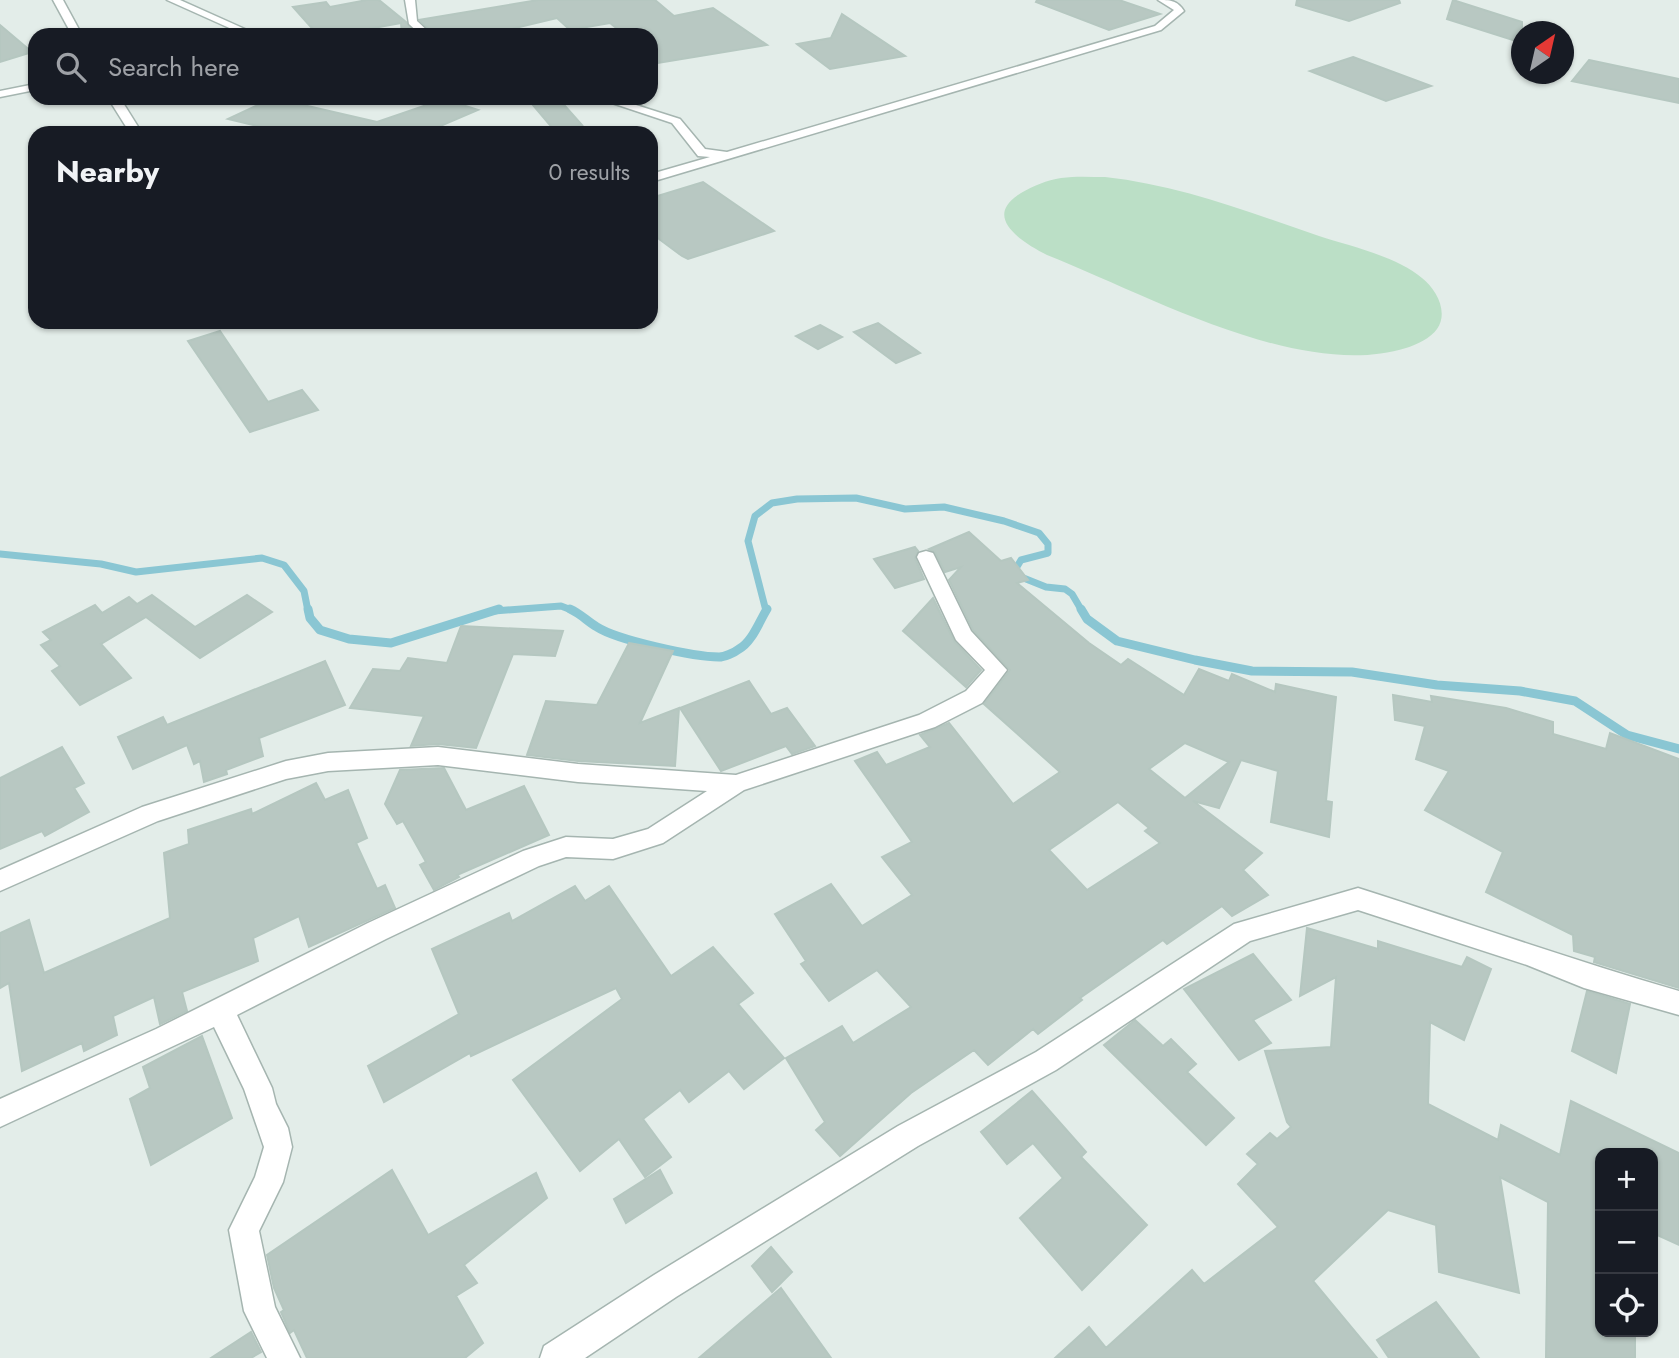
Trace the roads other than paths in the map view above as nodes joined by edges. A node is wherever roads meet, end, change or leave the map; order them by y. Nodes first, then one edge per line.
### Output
1 (58, 0) edge
2 (172, 0) edge
3 (410, 0) edge
4 (1163, 0) edge
5 (73, 28) edge
6 (237, 28) edge
7 (419, 28) edge
8 (28, 88) edge
9 (0, 94) edge
10 (118, 105) edge
11 (625, 105) edge
12 (132, 126) edge
13 (756, 144) junction
14 (658, 176) edge
15 (926, 557) dead end
16 (736, 784) junction
17 (0, 881) edge
18 (1679, 1003) edge
19 (219, 1012) junction
20 (0, 1113) edge
21 (284, 1358) edge
22 (556, 1358) edge

1 - 5 street
2 - 6 street
3 - 7 street
4 - 13 street
8 - 9 street
10 - 12 street
11 - 13 street
13 - 14 street
15 - 16 street
16 - 17 street
16 - 19 street
18 - 22 street
19 - 20 street
19 - 21 street

